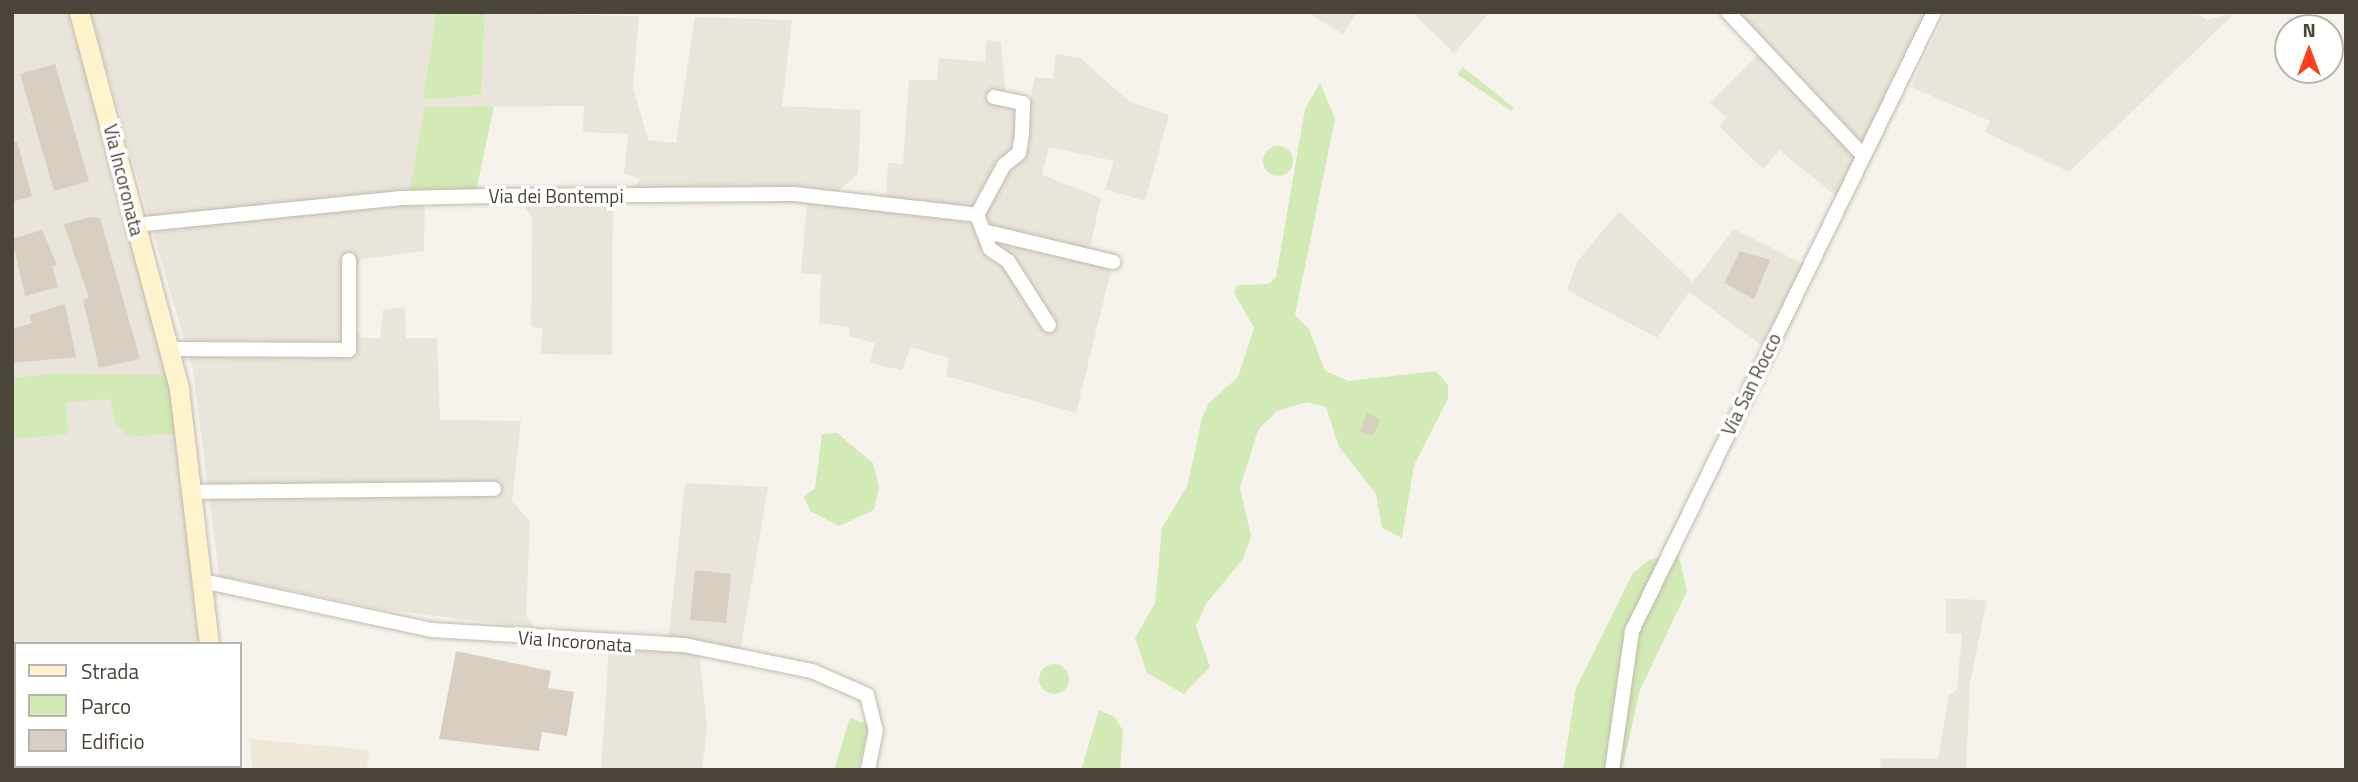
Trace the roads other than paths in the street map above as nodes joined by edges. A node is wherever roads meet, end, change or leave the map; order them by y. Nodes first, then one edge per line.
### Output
1 (79, 12) edge
2 (1728, 12) edge
3 (1934, 12) edge
4 (994, 97) dead end
5 (1862, 155) junction
6 (977, 215) junction
7 (135, 225) junction
8 (983, 231) junction
9 (349, 260) dead end
10 (1113, 262) dead end
11 (1049, 325) dead end
12 (169, 349) junction
13 (494, 489) dead end
14 (193, 492) junction
15 (203, 581) junction
16 (209, 642) edge
17 (868, 770) edge
18 (1612, 770) edge

1 - 7 main road, Via Incoronata
2 - 5 street
3 - 5 street, Via San Rocco
4 - 6 street
5 - 18 street, Via San Rocco
6 - 7 street, Via dei Bontempi
6 - 8 street
7 - 12 main road, Via Incoronata
8 - 10 street
8 - 11 street
9 - 12 street
12 - 14 main road, Via Incoronata
13 - 14 street
14 - 15 main road, Via Incoronata
15 - 16 main road, Via Incoronata
15 - 17 street, Via Incoronata

